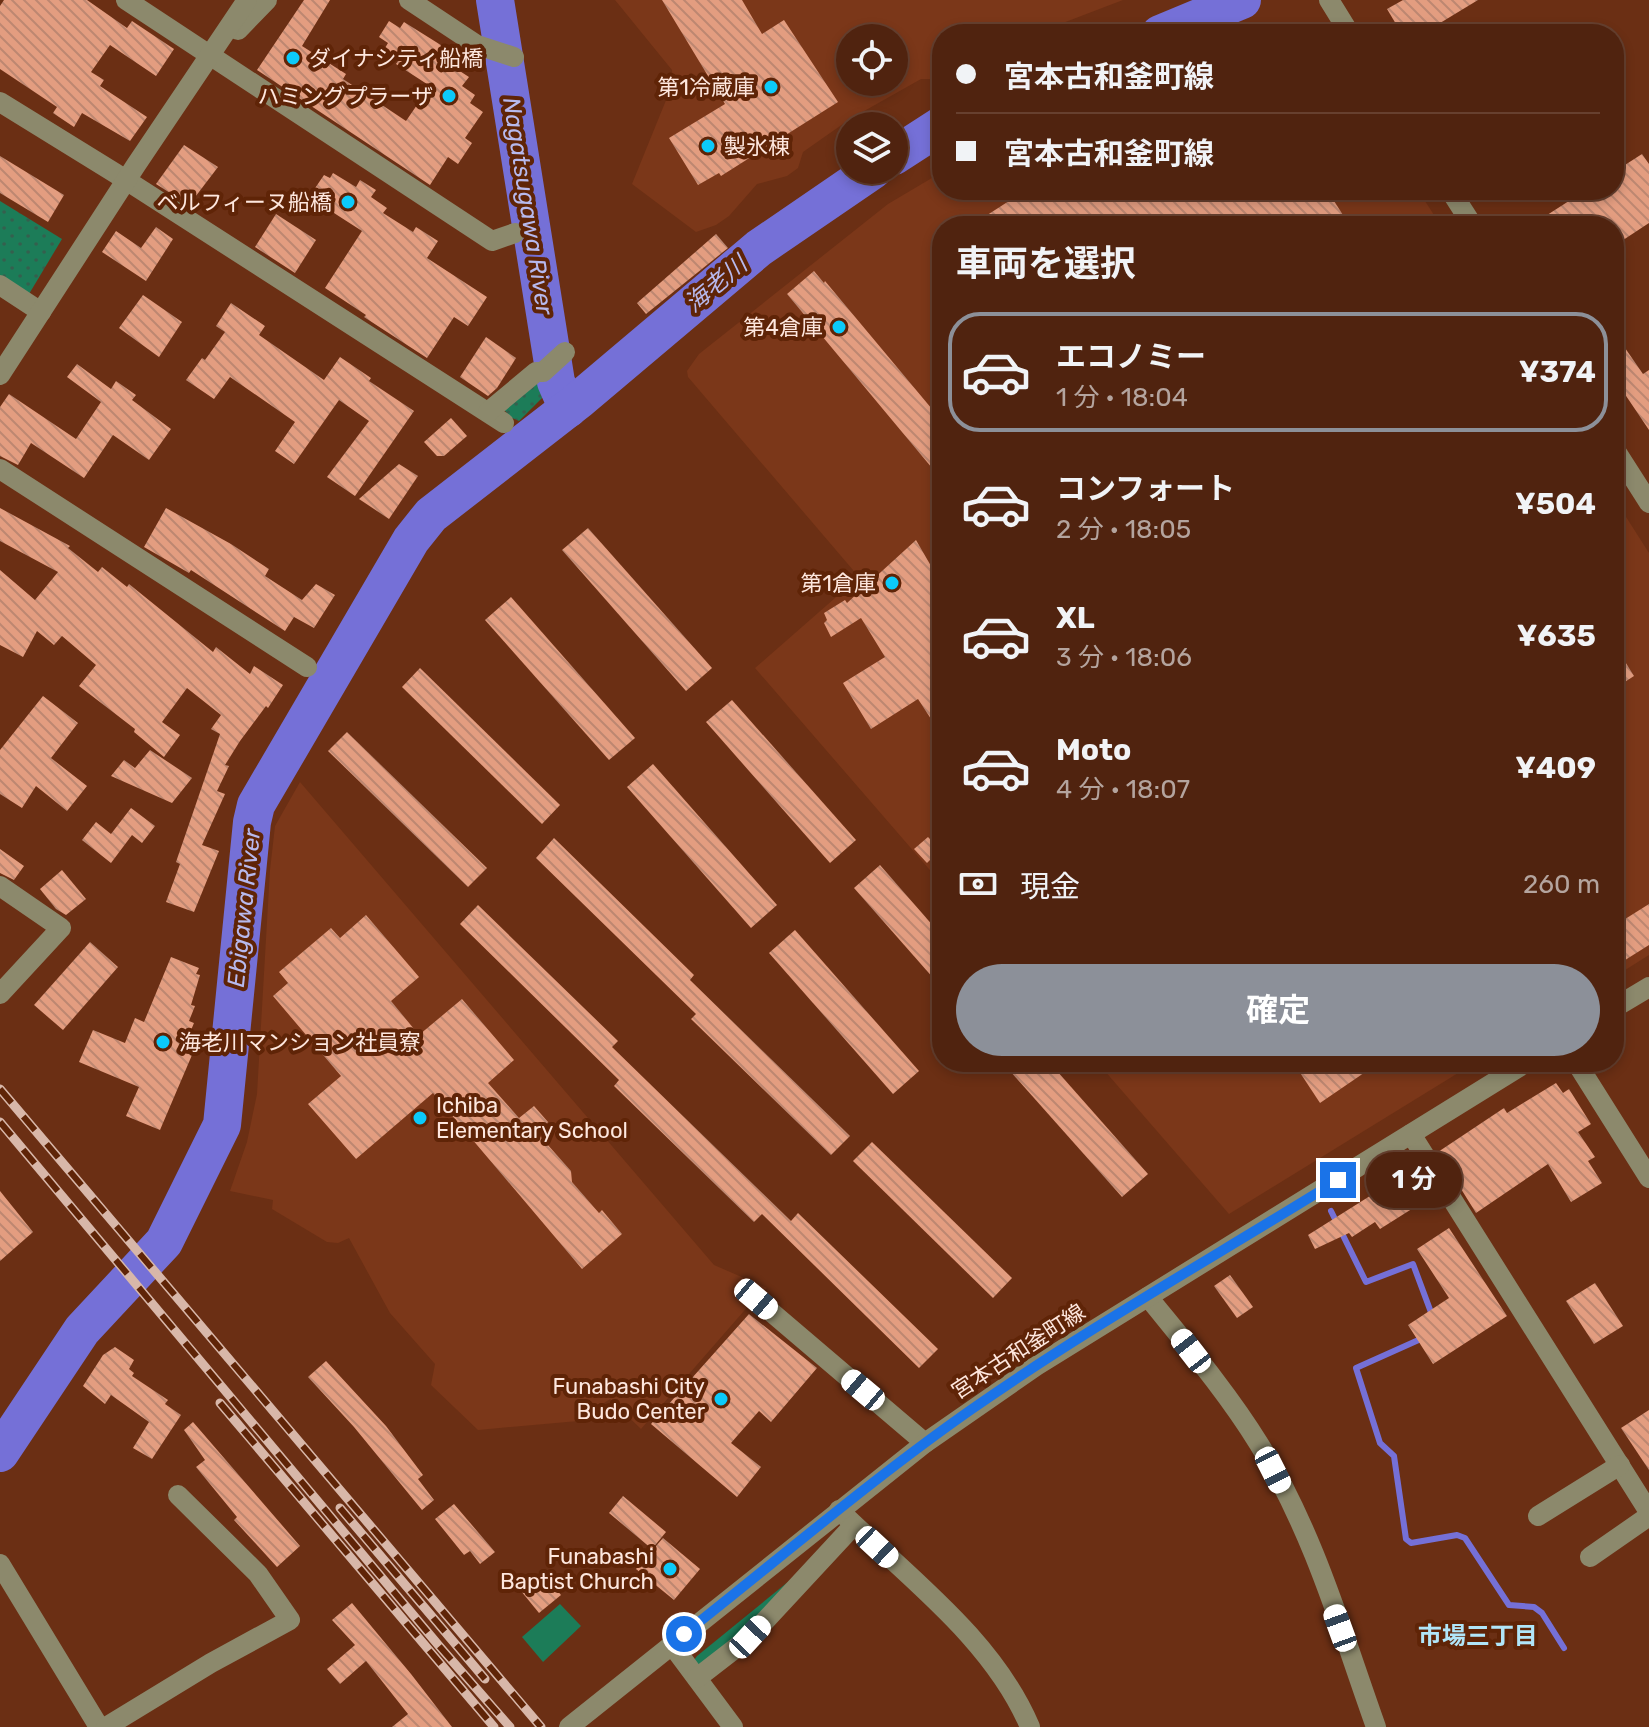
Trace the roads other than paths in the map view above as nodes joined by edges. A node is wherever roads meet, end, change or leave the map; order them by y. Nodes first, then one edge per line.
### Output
1 (126, 0) edge
2 (247, 0) edge
3 (267, 0) edge
4 (409, 0) edge
5 (1329, 0) edge
6 (1344, 24) edge
7 (211, 54) junction
8 (504, 55) dead end
9 (0, 102) edge
10 (126, 180) junction
11 (515, 233) dead end
12 (0, 285) edge
13 (41, 312) junction
14 (563, 354) dead end
15 (0, 375) edge
16 (1624, 464) edge
17 (0, 469) edge
18 (1649, 503) edge
19 (307, 667) dead end
20 (0, 886) edge
21 (1649, 987) edge
22 (0, 994) edge
23 (1624, 1002) edge
24 (1511, 1072) edge
25 (1582, 1072) edge
26 (1411, 1134) junction
27 (1649, 1178) edge
28 (1148, 1297) junction
29 (756, 1299) dead end
30 (925, 1443) junction
31 (1620, 1465) junction
32 (178, 1495) dead end
33 (1649, 1514) edge
34 (1538, 1516) dead end
35 (846, 1518) junction
36 (1590, 1557) dead end
37 (0, 1564) edge
38 (672, 1645) junction
39 (697, 1678) junction
40 (581, 1723) edge
41 (99, 1727) edge
42 (106, 1727) edge
43 (733, 1727) edge
44 (1030, 1727) edge
45 (1376, 1727) edge

1 - 7 street
2 - 7 street
3 - 7 street
4 - 8 street
5 - 6 street
7 - 10 street
7 - 11 street
9 - 10 street
10 - 13 street
10 - 14 street
12 - 13 street
13 - 15 street
16 - 18 street
17 - 19 street
20 - 22 street
21 - 23 street
24 - 26 street, 宮本古和釜町線
25 - 27 street
26 - 28 street, 宮本古和釜町線
26 - 31 street
28 - 30 street, 宮本古和釜町線
28 - 45 street
29 - 30 street
30 - 35 street, 宮本古和釜町線
31 - 33 street
31 - 34 street
32 - 42 street
33 - 36 street
35 - 38 street, 宮本古和釜町線
35 - 39 street
35 - 44 street
37 - 41 street
38 - 39 street
38 - 40 street, 宮本古和釜町線
39 - 43 street

